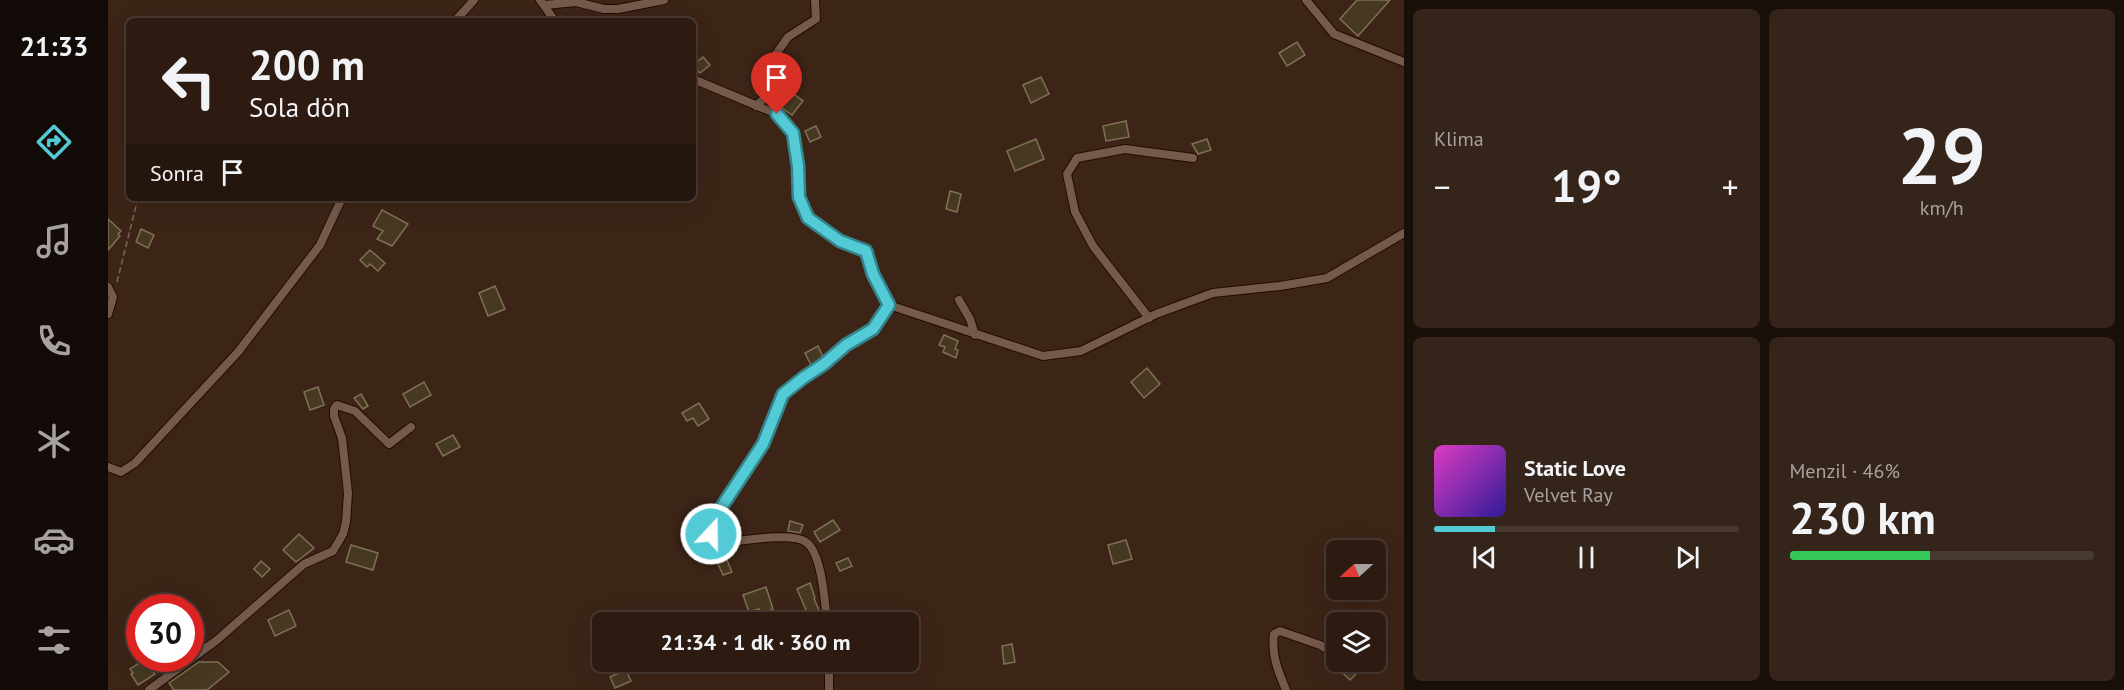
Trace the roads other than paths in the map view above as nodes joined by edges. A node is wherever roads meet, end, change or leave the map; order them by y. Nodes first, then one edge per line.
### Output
1 (474, 0) edge
2 (664, 0) edge
3 (815, 0) edge
4 (1306, 0) edge
5 (542, 3) edge
6 (458, 18) edge
7 (553, 18) edge
8 (1404, 62) edge
9 (696, 80) edge
10 (756, 106) junction
11 (1193, 158) dead end
12 (341, 201) edge
13 (1404, 233) edge
14 (108, 286) edge
15 (959, 300) dead end
16 (889, 305) junction
17 (108, 314) edge
18 (1149, 318) junction
19 (975, 335) junction
20 (411, 427) dead end
21 (108, 467) edge
22 (826, 612) edge
23 (1326, 648) edge
24 (829, 672) edge
25 (149, 690) edge
26 (829, 690) edge
27 (1286, 690) edge

1 - 6 street
2 - 5 street
3 - 10 street
4 - 8 street
5 - 7 street
9 - 10 street
10 - 16 street
11 - 18 street
12 - 21 street
13 - 18 street
14 - 17 street
15 - 19 street
16 - 19 street
16 - 22 street
18 - 19 street
20 - 25 street
23 - 27 street
24 - 26 street

